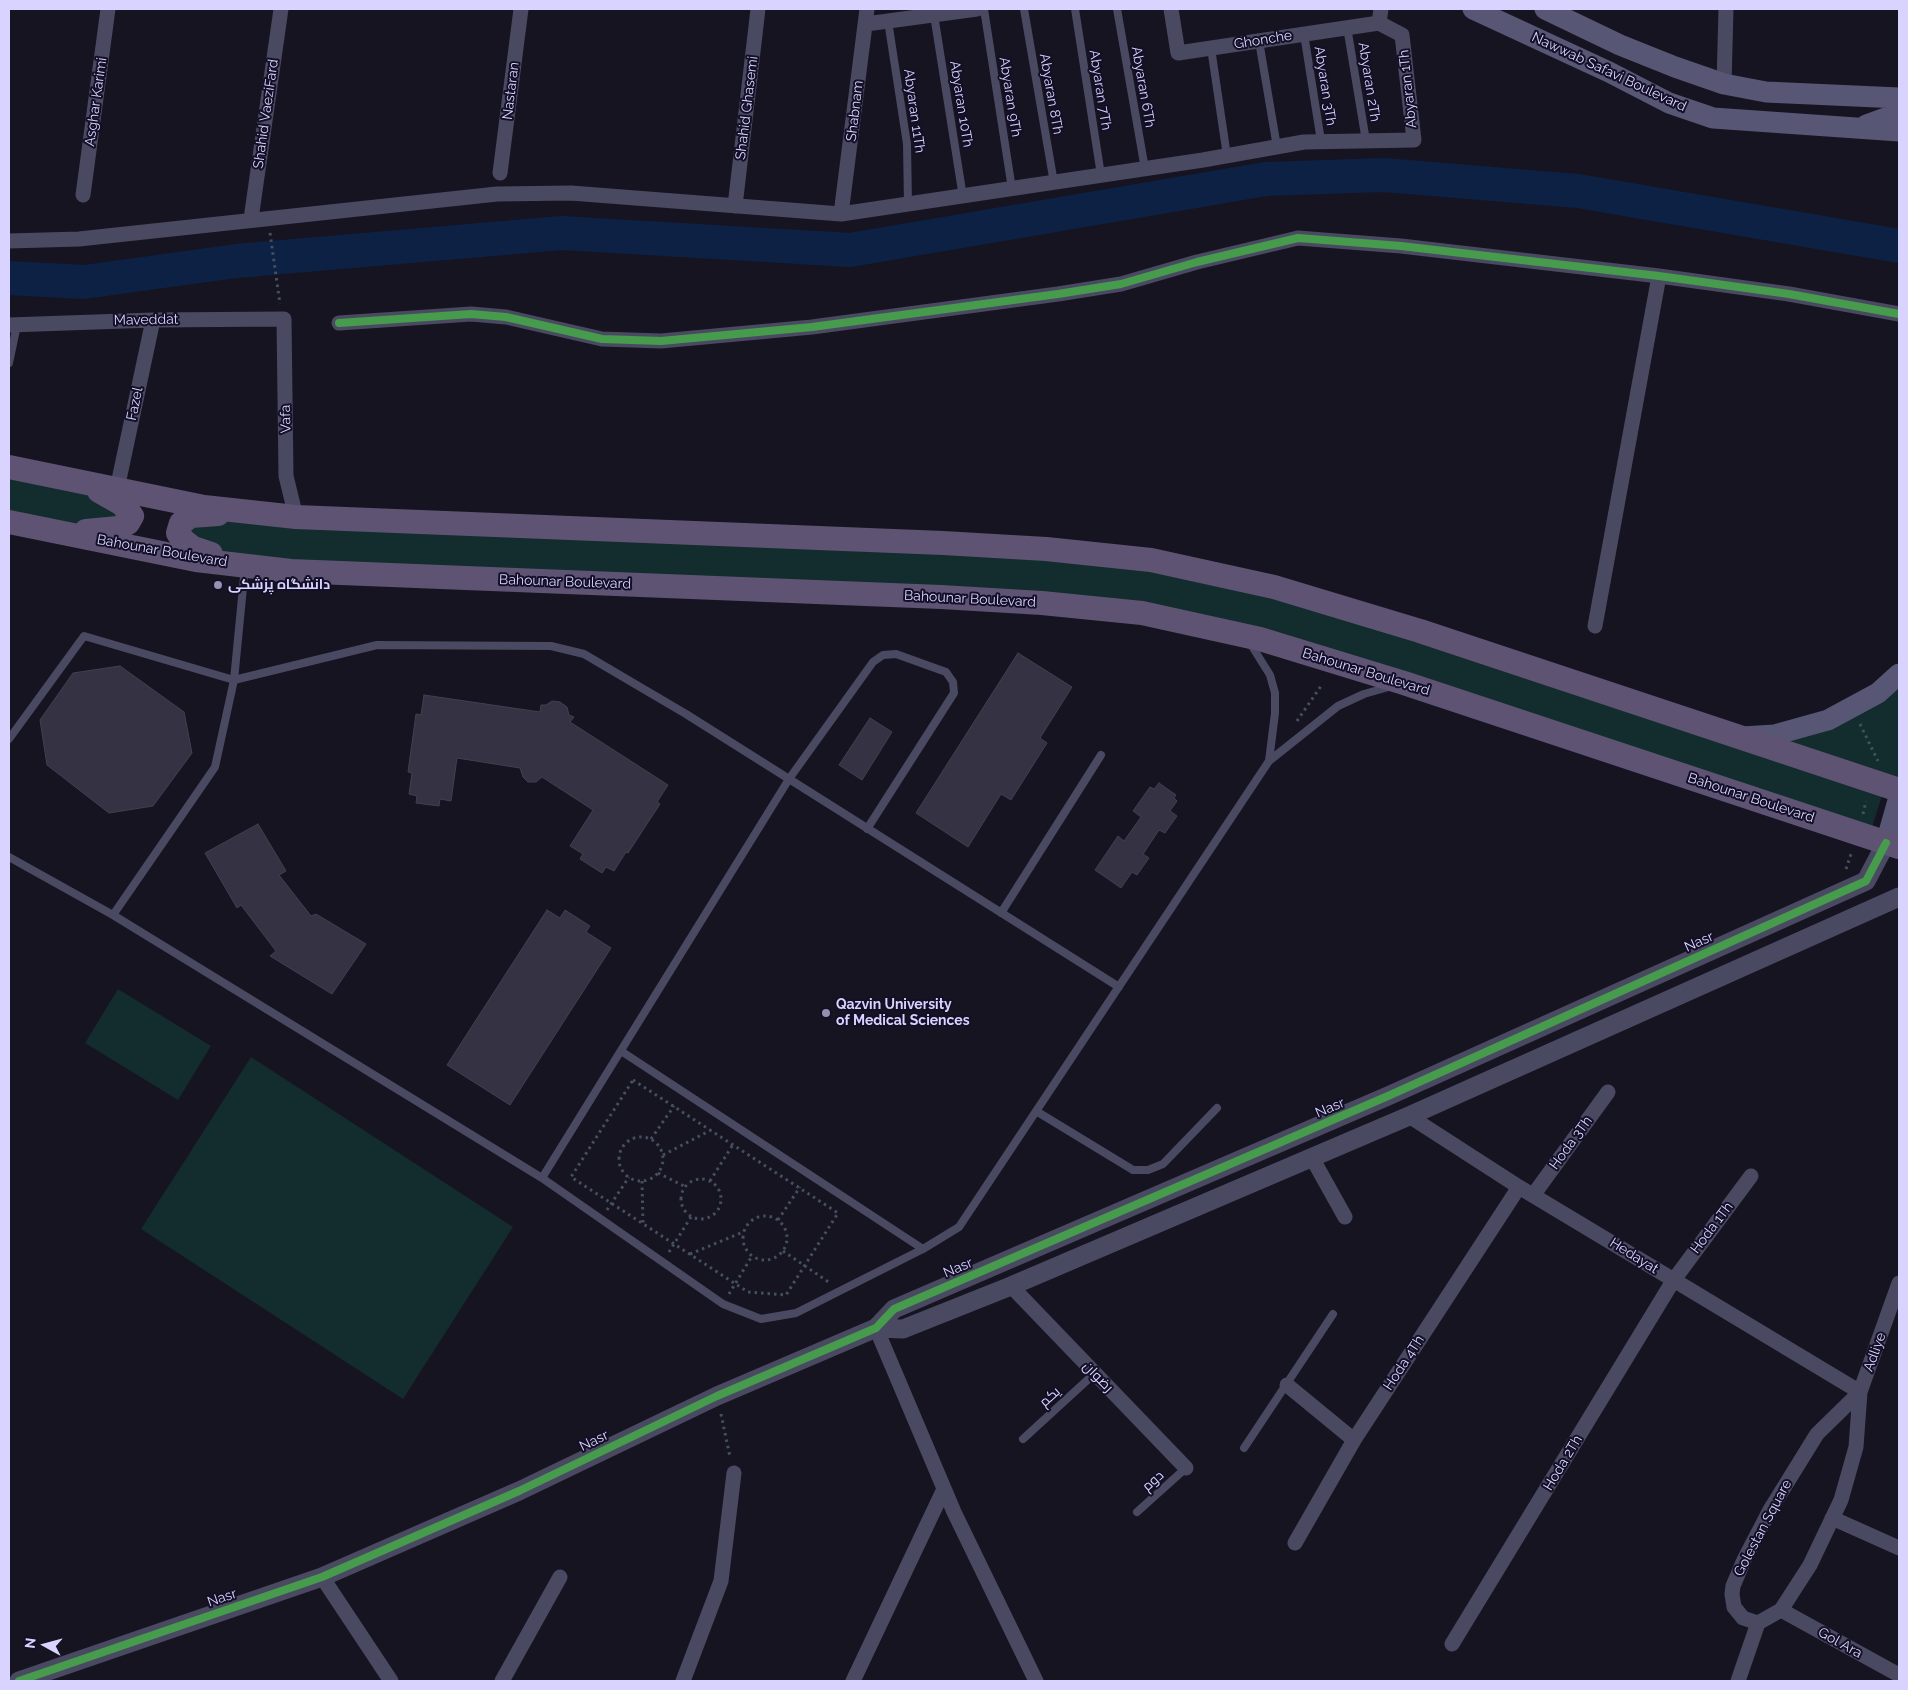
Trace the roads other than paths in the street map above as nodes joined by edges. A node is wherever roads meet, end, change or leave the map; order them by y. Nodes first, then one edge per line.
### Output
1 (108, 9) edge
2 (282, 9) edge
3 (521, 9) edge
4 (758, 9) edge
5 (868, 9) edge
6 (977, 9) edge
7 (984, 9) edge
8 (1024, 9) edge
9 (1075, 9) edge
10 (1117, 9) edge
11 (1171, 9) edge
12 (1474, 9) edge
13 (1546, 9) edge
14 (1726, 9) edge
15 (934, 15) junction
16 (1380, 16) edge
17 (888, 21) junction
18 (866, 24) junction
19 (1347, 27) junction
20 (1304, 34) junction
21 (1259, 41) junction
22 (1211, 48) junction
23 (1724, 84) junction
24 (1899, 98) edge
25 (1899, 113) edge
26 (1859, 128) junction
27 (1899, 131) edge
28 (1366, 140) junction
29 (1321, 141) junction
30 (1277, 147) junction
31 (1227, 156) junction
32 (1145, 169) junction
33 (500, 173) dead end
34 (1102, 175) junction
35 (1054, 183) junction
36 (1012, 189) junction
37 (83, 195) dead end
38 (963, 197) junction
39 (908, 205) junction
40 (735, 206) junction
41 (842, 214) junction
42 (251, 219) junction
43 (9, 241) edge
44 (1659, 276) junction
45 (1899, 314) edge
46 (284, 319) joint
47 (153, 320) junction
48 (339, 323) dead end
49 (13, 325) edge
50 (9, 363) edge
51 (9, 467) edge
52 (56, 476) junction
53 (117, 489) junction
54 (259, 513) junction
55 (296, 517) junction
56 (9, 522) edge
57 (44, 529) junction
58 (250, 566) junction
59 (1595, 626) dead end
60 (1244, 636) junction
61 (1899, 674) edge
62 (234, 680) junction
63 (1404, 683) junction
64 (1740, 737) junction
65 (9, 739) edge
66 (1101, 755) dead end
67 (1269, 761) junction
68 (789, 779) junction
69 (1899, 790) edge
70 (1899, 797) edge
71 (868, 829) junction
72 (1893, 845) edge
73 (9, 857) edge
74 (1899, 897) edge
75 (1001, 913) junction
76 (113, 915) junction
77 (1119, 987) junction
78 (621, 1051) junction
79 (1608, 1092) dead end
80 (1217, 1108) dead end
81 (1036, 1111) junction
82 (1409, 1116) junction
83 (1311, 1156) junction
84 (1751, 1176) dead end
85 (542, 1178) junction
86 (1519, 1187) junction
87 (1534, 1194) junction
88 (1345, 1217) dead end
89 (923, 1249) junction
90 (1673, 1281) junction
91 (1899, 1283) edge
92 (1011, 1286) junction
93 (1333, 1314) dead end
94 (876, 1328) junction
95 (1094, 1374) junction
96 (1288, 1385) junction
97 (1860, 1392) junction
98 (1023, 1440) dead end
99 (1354, 1440) junction
100 (1244, 1448) dead end
101 (1186, 1468) joint
102 (734, 1473) road end
103 (944, 1489) junction
104 (1137, 1512) dead end
105 (1832, 1518) junction
106 (1295, 1543) dead end
107 (1899, 1548) edge
108 (322, 1577) junction
109 (560, 1577) dead end
110 (1781, 1610) junction
111 (1758, 1623) junction
112 (1452, 1644) dead end
113 (1899, 1675) edge
114 (18, 1681) edge
115 (391, 1681) edge
116 (502, 1681) edge
117 (683, 1681) edge
118 (853, 1681) edge
119 (1036, 1681) edge
120 (1738, 1681) edge

1 - 37 street, Asghar Karimi
2 - 42 street, Shahid VaeziFard
3 - 33 street, Nastaran
4 - 40 street, Shahid Ghasemi
5 - 18 street, Shabnam
6 - 15 street
7 - 36 lane, Abyaran 9Th
8 - 35 lane, Abyaran 8Th
9 - 34 lane, Abyaran 7Th
10 - 32 lane, Abyaran 6Th
11 - 22 street, Ghonche
12 - 26 main road, Nawwab Safavi Boulevard
13 - 23 main road
14 - 23 street
15 - 17 street
15 - 38 lane, Abyaran 10Th
16 - 19 street, Ghonche
16 - 28 street, Abyaran 1Th
17 - 18 street
17 - 39 lane, Abyaran 11Th
18 - 41 street, Shabnam
19 - 20 street, Ghonche
19 - 28 lane, Abyaran 2Th
20 - 21 street, Ghonche
20 - 29 lane, Abyaran 3Th
21 - 22 street, Ghonche
21 - 30 lane
22 - 31 lane
23 - 24 main road
25 - 26 main road
26 - 27 main road, Nawwab Safavi Boulevard
28 - 29 street
29 - 30 street
30 - 31 street
31 - 32 street
32 - 34 street
34 - 35 street
35 - 36 street
36 - 38 street
38 - 39 street
39 - 41 street
40 - 41 street
40 - 42 street
42 - 43 street
44 - 45 street
44 - 48 street
44 - 59 street
46 - 47 street, Maveddat
46 - 55 street, Vafa
47 - 49 street, Maveddat
47 - 53 street, Fazel
49 - 50 lane
51 - 52 main road
52 - 53 main road
52 - 57 main road
53 - 54 main road
54 - 55 main road
54 - 58 main road
55 - 64 main road
56 - 57 main road, Bahounar Boulevard
57 - 58 main road, Bahounar Boulevard
58 - 60 main road, Bahounar Boulevard
58 - 62 lane
60 - 63 main road, Bahounar Boulevard
60 - 67 lane
61 - 64 main road
62 - 65 lane
62 - 68 lane
62 - 76 lane
63 - 67 lane
63 - 72 main road, Bahounar Boulevard
64 - 69 main road
66 - 75 lane
67 - 77 lane
68 - 71 lane
68 - 71 lane
68 - 78 lane
70 - 72 main road
71 - 75 lane
72 - 94 street, Nasr
73 - 76 lane
74 - 82 street, Nasr
75 - 77 lane
76 - 85 lane
77 - 81 lane
78 - 85 lane
78 - 89 lane
79 - 87 street, Hoda 3Th
80 - 81 lane
81 - 89 lane
82 - 83 street, Nasr
82 - 86 street, Hedayat
83 - 88 street
83 - 92 street, Nasr
84 - 90 street, Hoda 1Th
85 - 89 lane
86 - 87 street, Hedayat
86 - 99 street, Hoda 4Th
87 - 90 street, Hedayat
90 - 97 street, Hedayat
90 - 112 street, Hoda 2Th
91 - 97 street, Adliye
92 - 94 street, Nasr
92 - 95 street, رضوان
93 - 96 lane
94 - 103 street
94 - 108 street, Nasr
95 - 98 lane, یکم
95 - 101 street, رضوان
96 - 99 street
96 - 100 lane
97 - 105 street
97 - 111 street, Golestan Square
99 - 106 street, Hoda 4Th
101 - 104 lane, دوم
102 - 117 street
103 - 118 street
103 - 119 street
105 - 107 street
105 - 110 street
108 - 114 street, Nasr
108 - 115 street
109 - 116 street
110 - 111 street
110 - 113 street, Gol Ara
111 - 120 street

